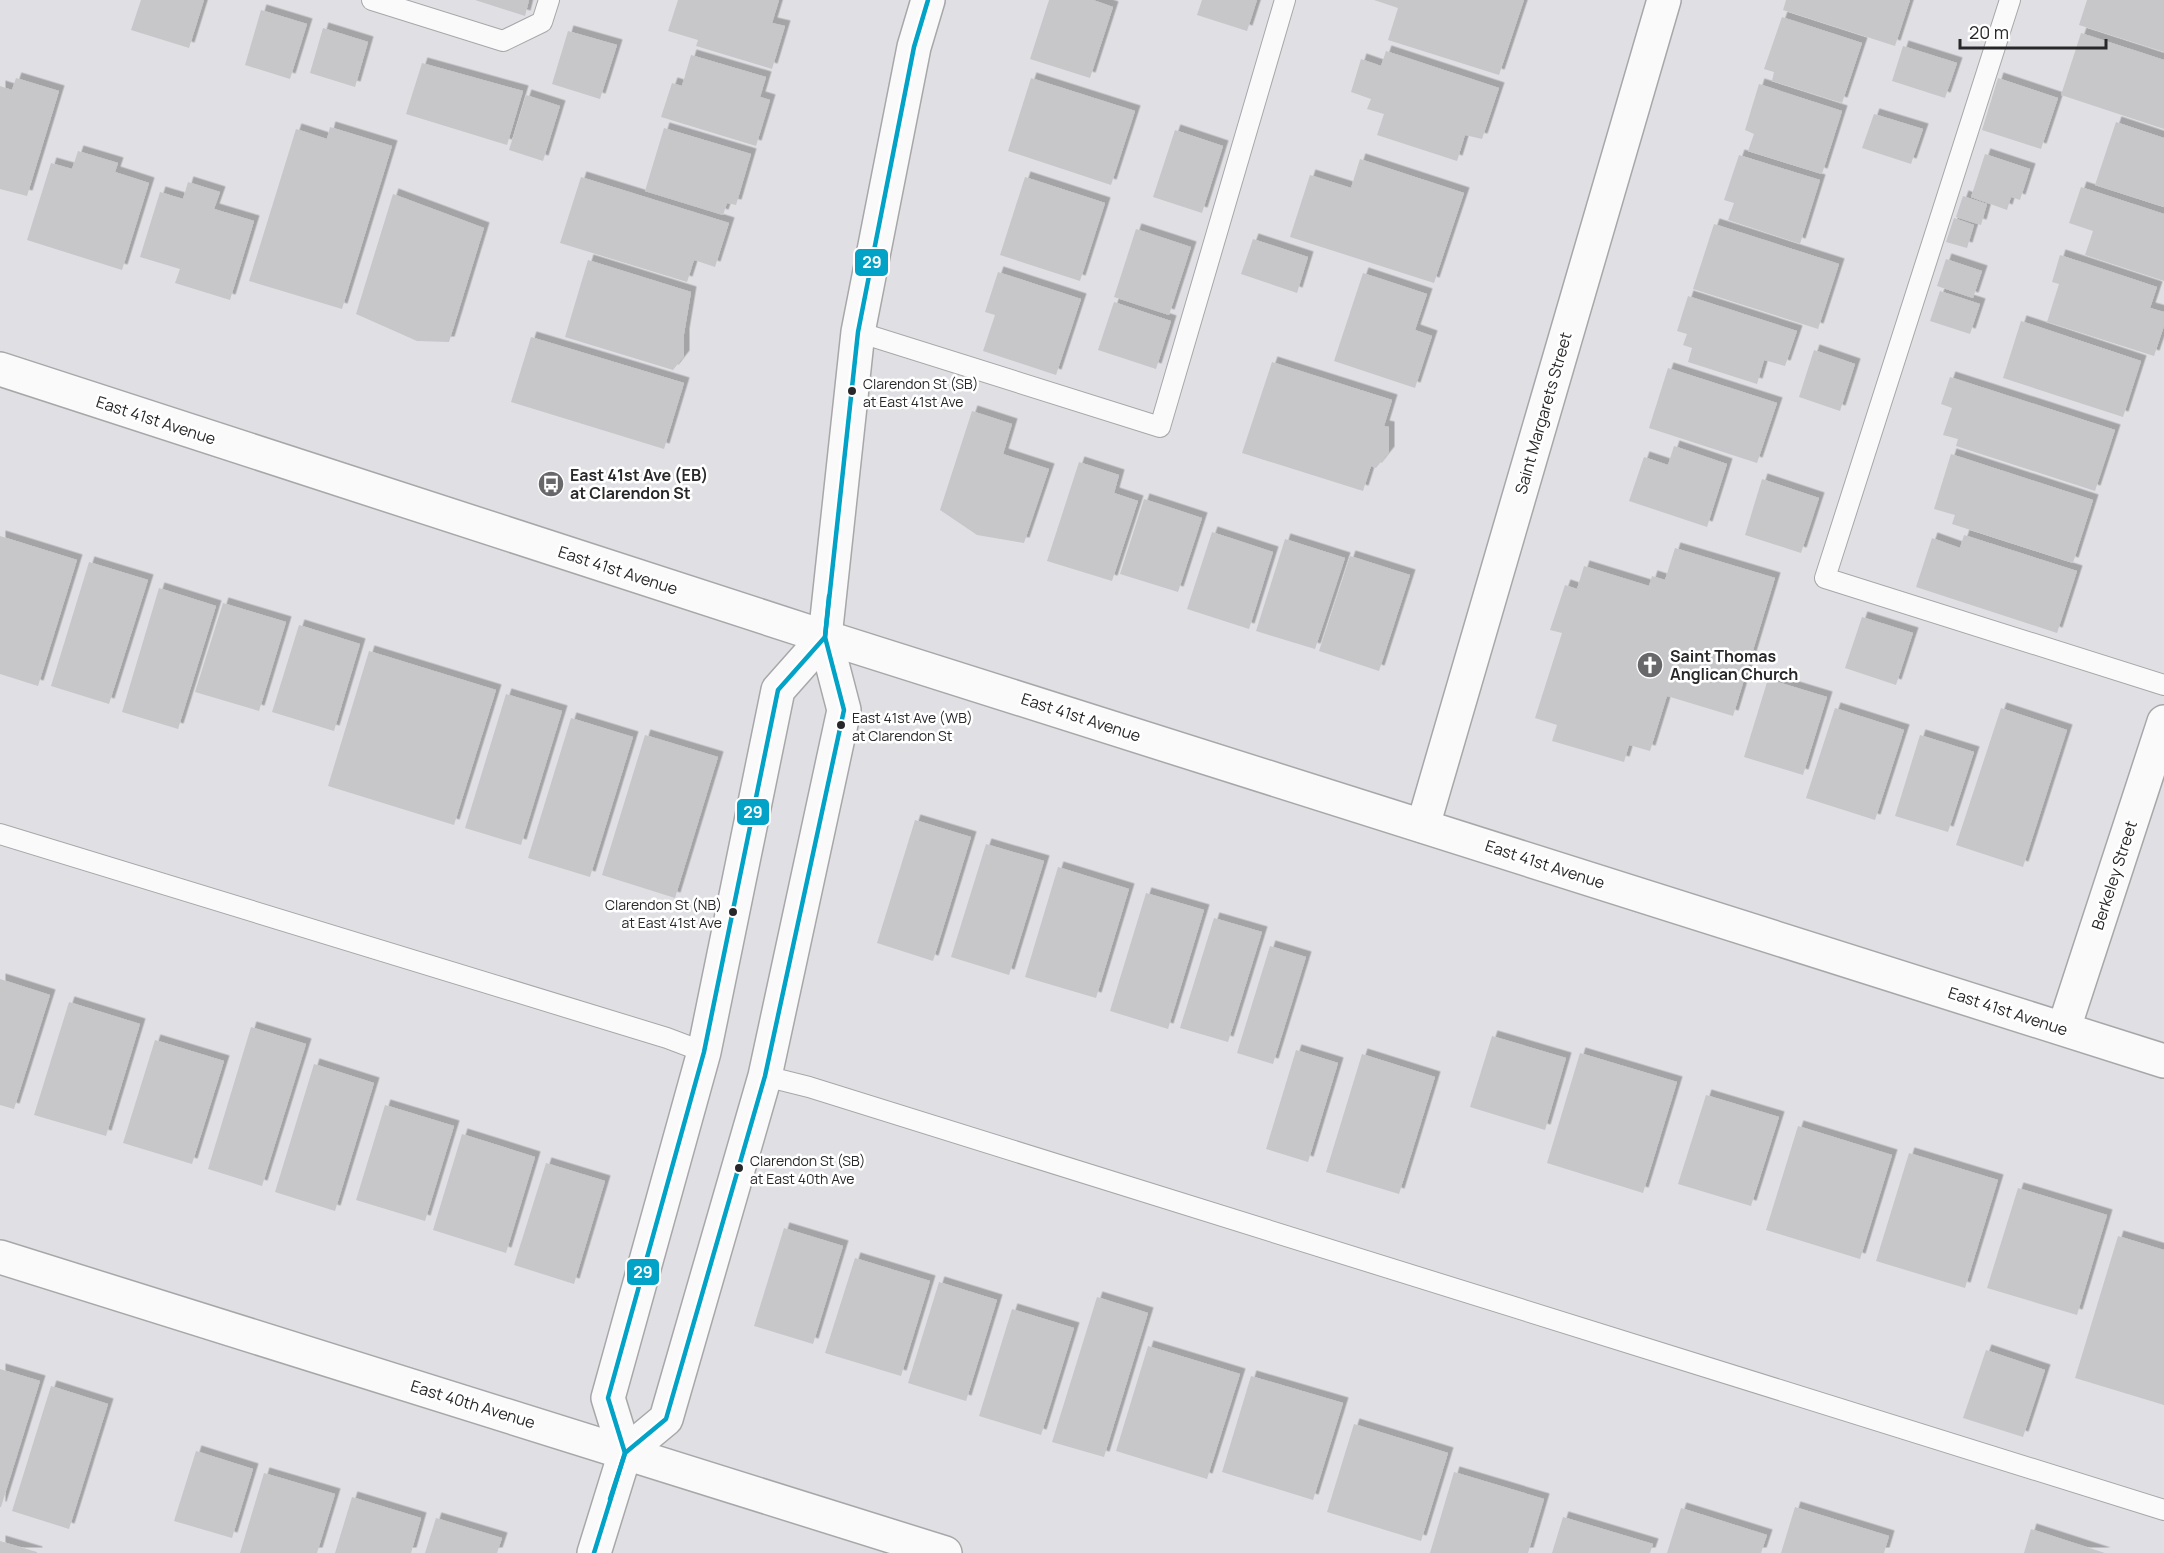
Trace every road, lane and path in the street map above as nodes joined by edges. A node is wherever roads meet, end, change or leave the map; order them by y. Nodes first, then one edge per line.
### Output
1 (372, 0) edge
2 (549, 0) edge
3 (928, 0) edge
4 (1285, 0) edge
5 (1664, 0) edge
6 (2010, 0) edge
7 (858, 332) junction
8 (0, 369) edge
9 (825, 637) junction
10 (2164, 685) edge
11 (2164, 722) edge
12 (1423, 826) junction
13 (0, 834) edge
14 (2064, 1028) junction
15 (704, 1052) junction
16 (2164, 1061) edge
17 (765, 1076) junction
18 (0, 1257) edge
19 (625, 1453) junction
20 (2164, 1510) edge
21 (594, 1553) edge
22 (945, 1553) edge

1 - 2 lane
3 - 7 street
4 - 7 lane
5 - 12 street, Saint Margarets Street
6 - 10 lane
7 - 9 street
8 - 9 street, East 41st Avenue
9 - 12 street, East 41st Avenue
9 - 15 street
9 - 17 street
11 - 14 street, Berkeley Street
12 - 14 street, East 41st Avenue
13 - 15 lane
14 - 16 street, East 41st Avenue
15 - 19 street
17 - 19 street
17 - 20 lane
18 - 19 street, East 40th Avenue
19 - 21 street
19 - 22 street, East 40th Avenue

